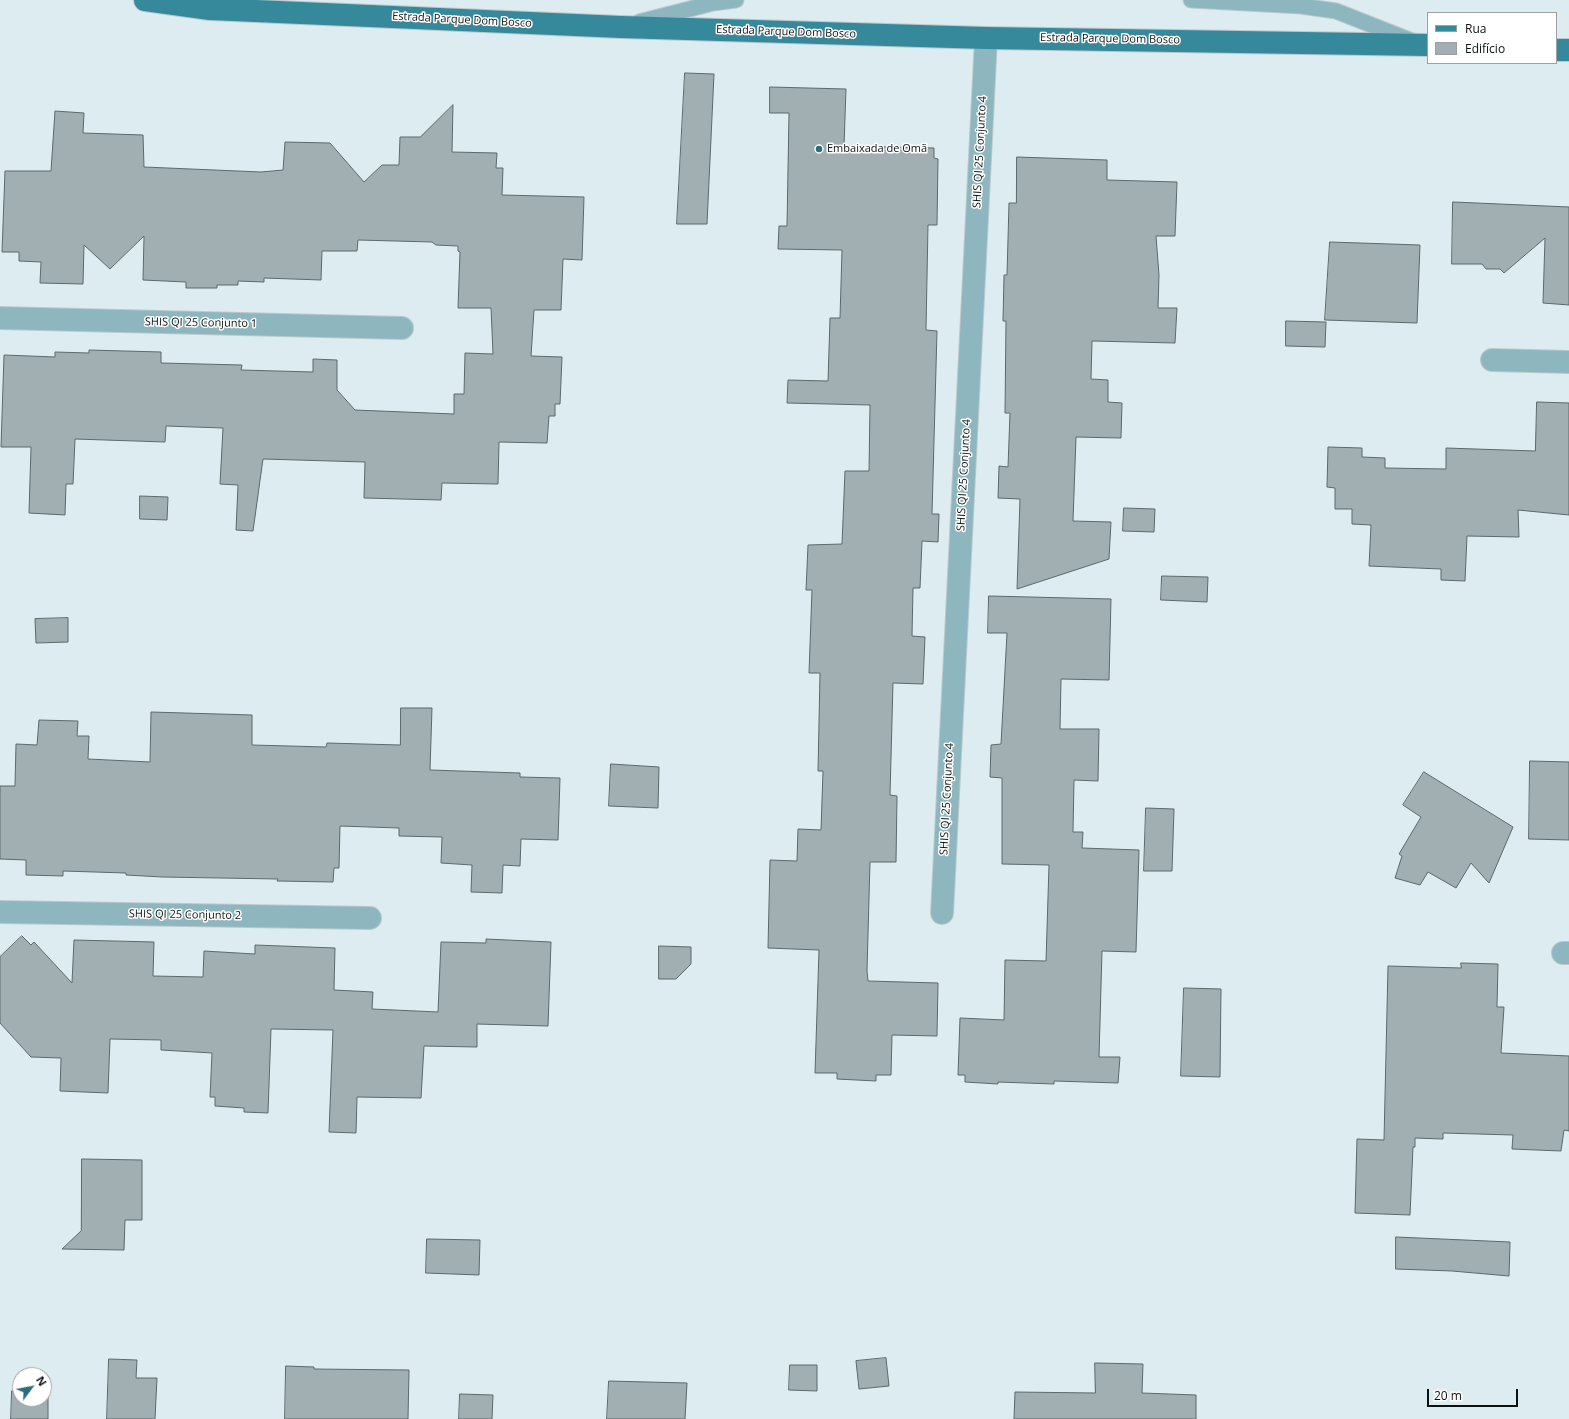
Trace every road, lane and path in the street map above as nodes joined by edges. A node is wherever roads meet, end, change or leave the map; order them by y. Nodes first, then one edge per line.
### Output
1 (145, 0) edge
2 (736, 0) edge
3 (1191, 0) edge
4 (621, 27) junction
5 (986, 38) junction
6 (1424, 44) edge
7 (1557, 50) edge
8 (1569, 50) edge
9 (0, 318) edge
10 (402, 328) dead end
11 (1492, 360) dead end
12 (1569, 362) edge
13 (0, 912) edge
14 (942, 913) dead end
15 (370, 918) dead end

1 - 4 main road, Estrada Parque Dom Bosco
2 - 4 lane
3 - 6 lane
4 - 5 main road, Estrada Parque Dom Bosco
5 - 6 main road, Estrada Parque Dom Bosco
5 - 14 street, SHIS QI 25 Conjunto 4
7 - 8 main road
9 - 10 street, SHIS QI 25 Conjunto 1
11 - 12 street
13 - 15 street, SHIS QI 25 Conjunto 2

